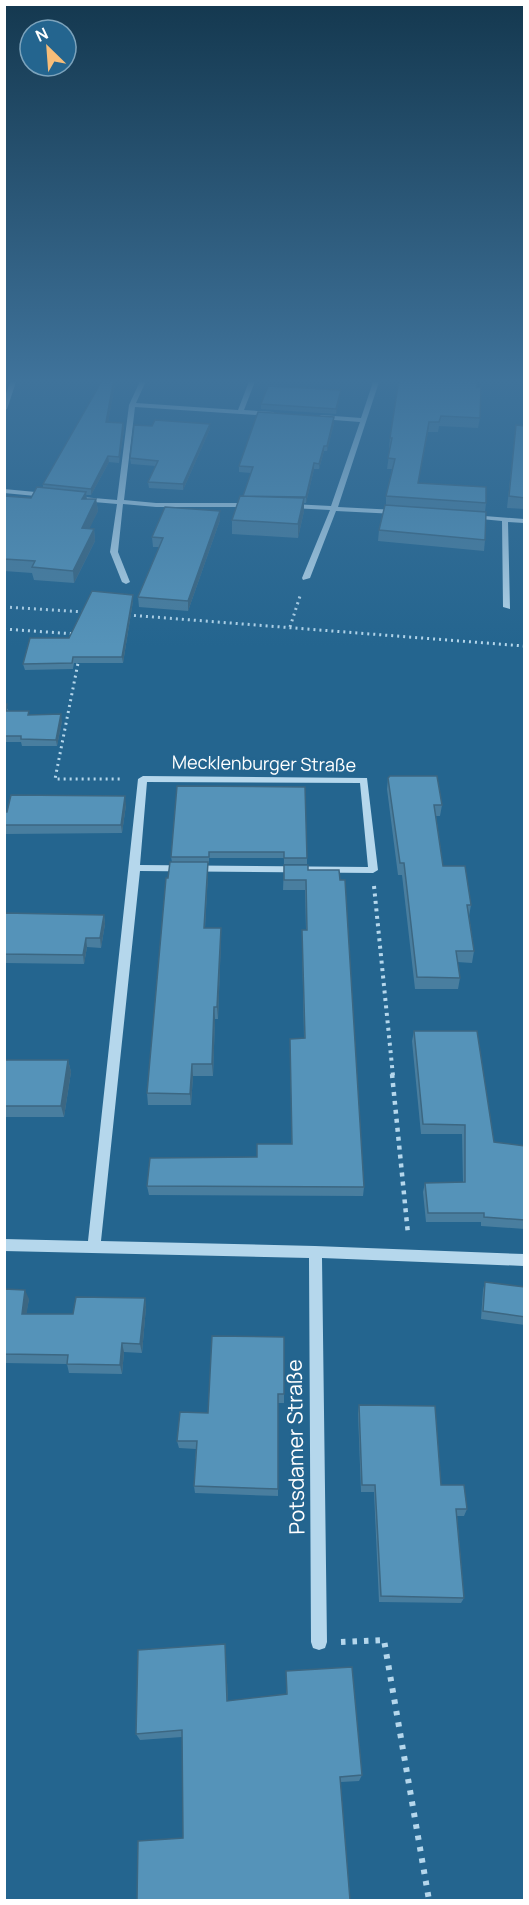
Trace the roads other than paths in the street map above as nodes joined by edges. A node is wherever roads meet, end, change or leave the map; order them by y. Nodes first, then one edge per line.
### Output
1 (124, 468) edge
2 (347, 468) edge
3 (4, 490) edge
4 (51, 495) edge
5 (74, 498) edge
6 (120, 502) junction
7 (259, 505) edge
8 (287, 506) edge
9 (334, 508) junction
10 (403, 512) edge
11 (460, 516) edge
12 (505, 519) junction
13 (525, 520) edge
14 (306, 578) road end
15 (126, 582) dead end
16 (507, 607) dead end
17 (135, 868) junction
18 (4, 1245) edge
19 (94, 1247) junction
20 (315, 1252) junction
21 (525, 1260) edge
22 (319, 1642) road end

1 - 6 street
2 - 9 street
3 - 4 street
5 - 6 street
6 - 7 street
6 - 15 street
8 - 9 street
9 - 10 street
9 - 14 street
11 - 12 street
12 - 13 street
12 - 16 street
17 - 17 street, Mecklenburger Straße
17 - 19 street
18 - 19 street
19 - 20 street
20 - 21 street
20 - 22 street, Potsdamer Straße

